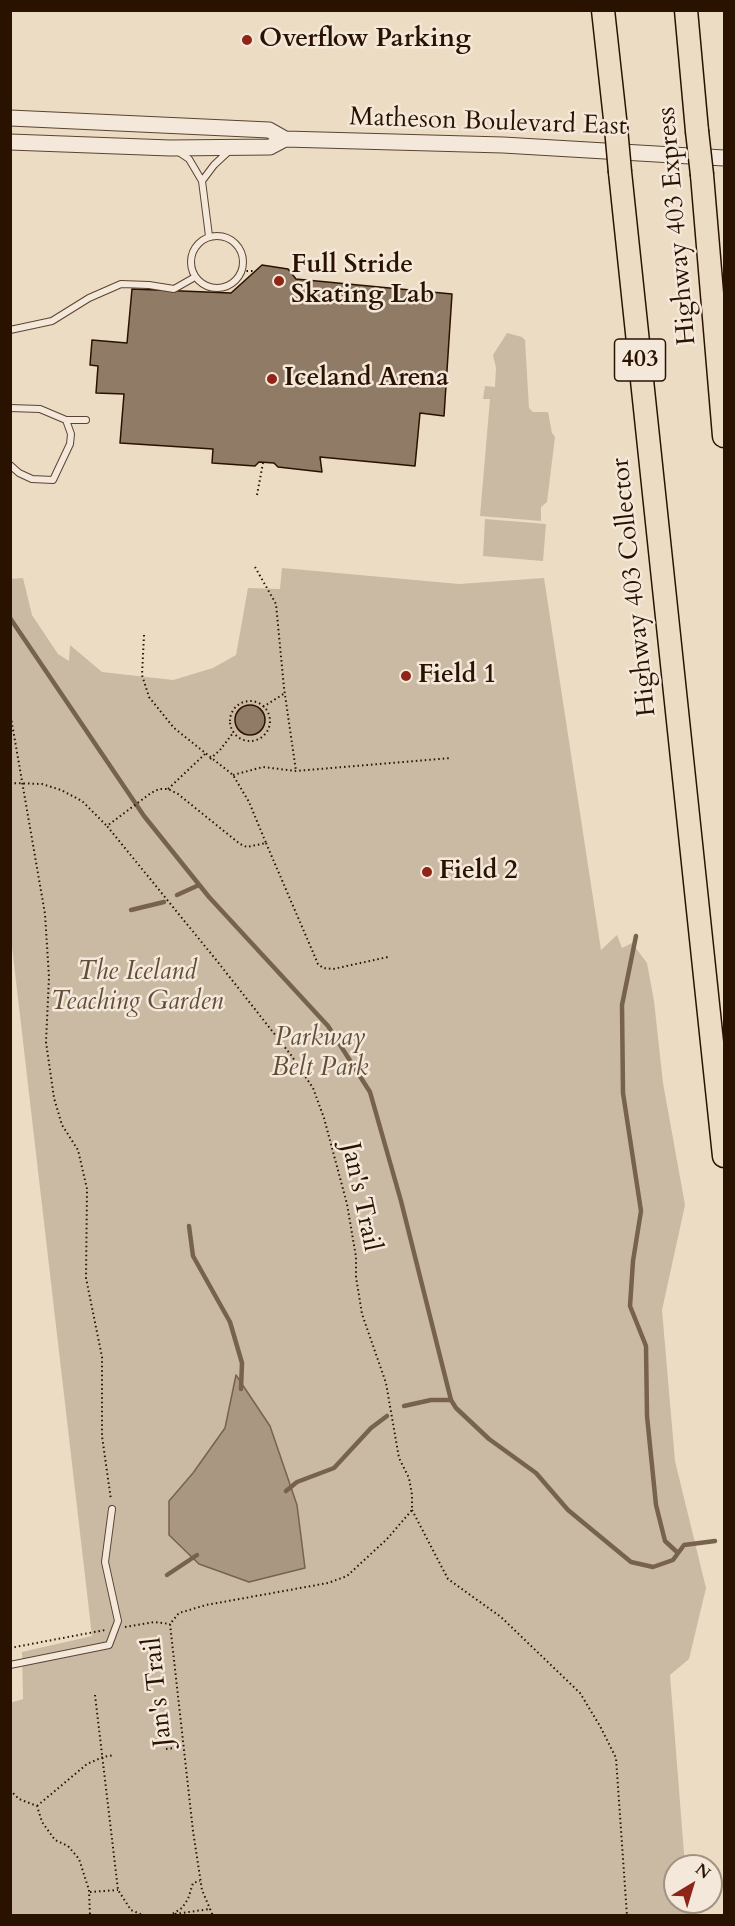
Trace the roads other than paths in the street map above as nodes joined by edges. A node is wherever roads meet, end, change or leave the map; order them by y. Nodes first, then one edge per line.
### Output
1 (603, 10) edge
2 (687, 10) edge
3 (10, 118) edge
4 (285, 139) junction
5 (10, 142) edge
6 (233, 147) junction
7 (170, 148) junction
8 (724, 158) edge
9 (202, 182) junction
10 (209, 236) junction
11 (195, 277) junction
12 (10, 330) edge
13 (10, 408) edge
14 (66, 420) junction
15 (86, 420) dead end
16 (724, 436) edge
17 (10, 465) edge
18 (724, 1156) edge
19 (112, 1509) road end
20 (10, 1665) edge

1 - 18 highway, Highway 403 Collector / 403, bridge
2 - 16 highway, Highway 403 Express, bridge
3 - 4 street, Matheson Boulevard East
4 - 6 street, Matheson Boulevard East
4 - 8 street, Matheson Boulevard East
5 - 7 street, Matheson Boulevard East
6 - 7 street, Matheson Boulevard East
6 - 9 lane
7 - 9 lane
9 - 10 lane
10 - 11 lane
10 - 11 lane
11 - 12 lane
13 - 14 lane
14 - 15 lane
14 - 17 lane
19 - 20 lane

